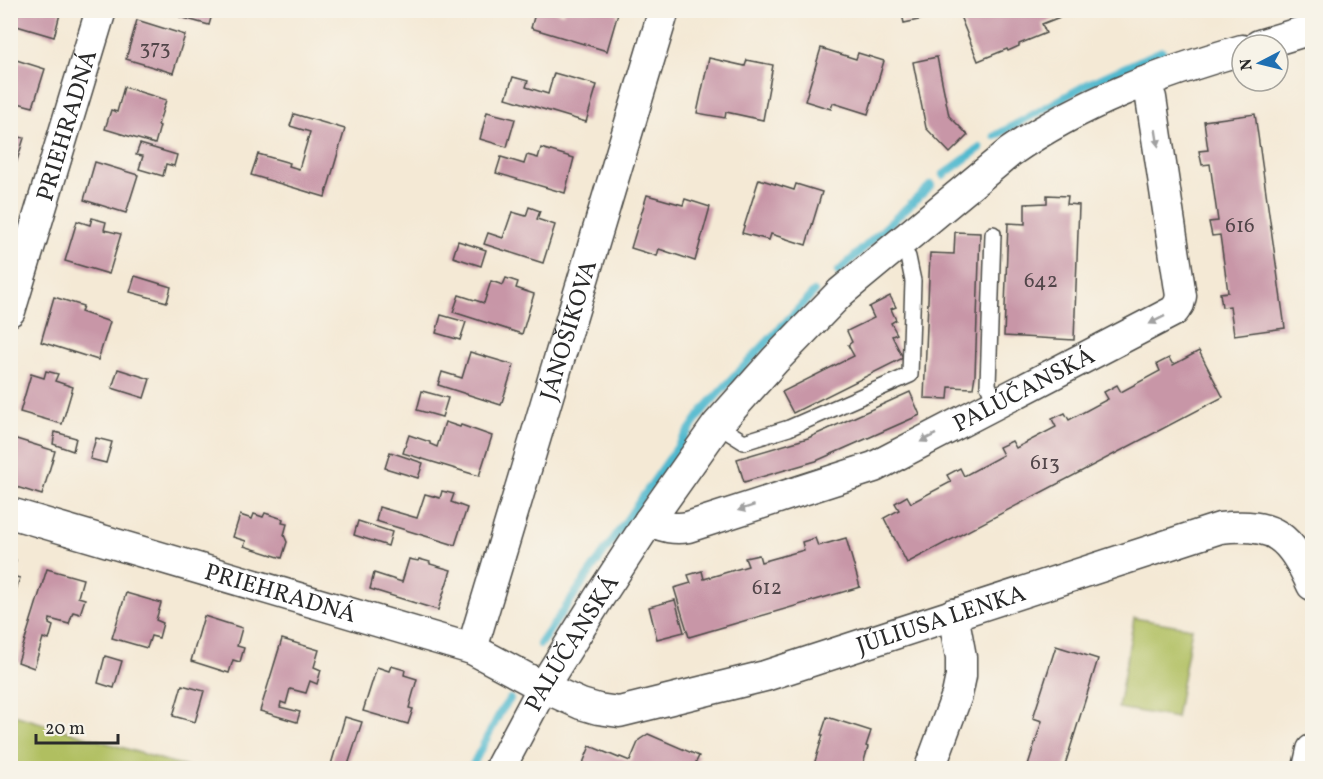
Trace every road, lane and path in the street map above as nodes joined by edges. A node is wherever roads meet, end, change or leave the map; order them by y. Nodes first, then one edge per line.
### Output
1 (101, 10) edge
2 (664, 10) edge
3 (1306, 10) edge
4 (1312, 29) edge
5 (1290, 36) edge
6 (1230, 53) edge
7 (1144, 82) junction
8 (993, 234) dead end
9 (898, 245) junction
10 (10, 311) edge
11 (996, 403) junction
12 (717, 425) junction
13 (10, 513) edge
14 (649, 521) junction
15 (1309, 565) edge
16 (953, 615) junction
17 (472, 649) junction
18 (543, 687) junction
19 (1312, 750) edge
20 (500, 768) edge
21 (930, 768) edge
22 (1308, 768) edge

1 - 10 street, PRIEHRADNÁ
2 - 17 street, JÁNOŠÍKOVA
3 - 4 street
4 - 5 street
6 - 7 street, PALÚČANSKÁ
7 - 9 street, PALÚČANSKÁ
7 -> 11 street, PALÚČANSKÁ
8 - 11 lane
9 - 12 street, PALÚČANSKÁ
9 - 12 lane
11 -> 14 street, PALÚČANSKÁ
12 - 14 street, PALÚČANSKÁ
13 - 17 street, PRIEHRADNÁ
14 - 18 street, PALÚČANSKÁ
15 - 16 street, JÚLIUSA LENKA
16 - 18 street, JÚLIUSA LENKA
16 - 21 street
17 - 18 street, PRIEHRADNÁ
18 - 20 street, PALÚČANSKÁ
19 - 22 street

